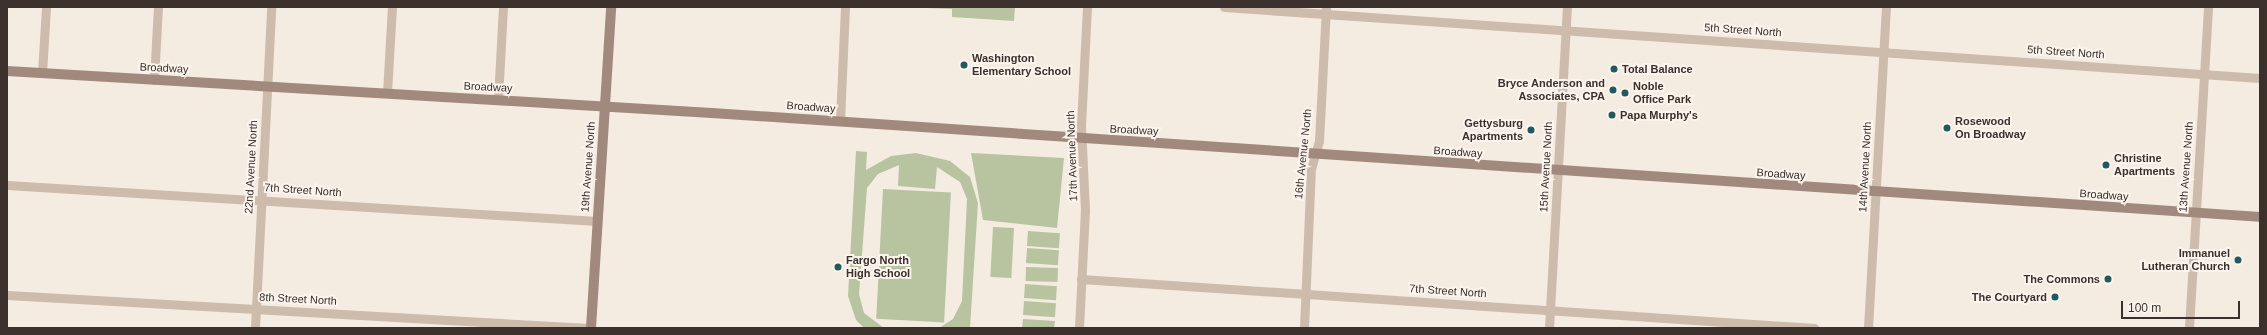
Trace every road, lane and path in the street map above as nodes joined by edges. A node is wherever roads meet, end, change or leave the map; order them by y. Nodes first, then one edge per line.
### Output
1 (46, 7) edge
2 (158, 7) edge
3 (271, 7) edge
4 (392, 7) edge
5 (503, 7) edge
6 (611, 7) edge
7 (845, 7) edge
8 (1087, 7) edge
9 (1224, 7) edge
10 (1567, 7) edge
11 (1886, 7) edge
12 (2208, 7) edge
13 (1326, 11) edge
14 (1565, 30) junction
15 (1883, 52) junction
16 (7, 72) edge
17 (42, 73) junction
18 (2205, 74) junction
19 (2260, 78) edge
20 (154, 80) junction
21 (267, 86) junction
22 (387, 93) junction
23 (498, 100) junction
24 (604, 106) junction
25 (840, 121) junction
26 (1082, 139) junction
27 (1316, 153) junction
28 (1558, 172) junction
29 (7, 185) edge
30 (1875, 192) junction
31 (261, 200) junction
32 (2195, 212) junction
33 (2260, 217) edge
34 (597, 221) junction
35 (1081, 279) junction
36 (1305, 294) junction
37 (7, 295) edge
38 (256, 309) junction
39 (1550, 310) junction
40 (255, 328) edge
41 (590, 328) edge
42 (1079, 328) edge
43 (1304, 328) edge
44 (1550, 328) edge
45 (1814, 328) edge
46 (1868, 328) edge
47 (2188, 328) edge

1 - 17 street
2 - 20 street
3 - 21 street, 22nd Avenue North
4 - 22 street
5 - 23 street
6 - 24 street, 19th Avenue North
7 - 25 street
8 - 26 street, 17th Avenue North
9 - 13 street, 5th Street North
10 - 14 street, 15th Avenue North
11 - 15 street, 14th Avenue North
12 - 18 street, 13th Avenue North
13 - 14 street, 5th Street North
13 - 27 street, 16th Avenue North
14 - 15 street, 5th Street North
14 - 28 street, 15th Avenue North
15 - 18 street, 5th Street North
15 - 30 street, 14th Avenue North
16 - 17 street, Broadway
17 - 20 street, Broadway
18 - 19 street, 5th Street North
18 - 32 street, 13th Avenue North
20 - 21 street, Broadway
21 - 22 street, Broadway
21 - 31 street, 22nd Avenue North
22 - 23 street, Broadway
23 - 24 street, Broadway
24 - 25 street, Broadway
24 - 34 street, 19th Avenue North
25 - 26 street, Broadway
26 - 27 street, Broadway
26 - 35 street, 17th Avenue North
27 - 28 street, Broadway
27 - 36 street, 16th Avenue North
28 - 30 street, Broadway
28 - 39 street, 15th Avenue North
29 - 31 street, 7th Street North
30 - 32 street, Broadway
30 - 46 street, 14th Avenue North
31 - 34 street, 7th Street North
31 - 38 street, 22nd Avenue North
32 - 33 street, Broadway
32 - 47 street, 13th Avenue North
34 - 41 street, 19th Avenue North
35 - 36 street, 7th Street North
35 - 42 street, 17th Avenue North
36 - 39 street, 7th Street North
36 - 43 street, 16th Avenue North
37 - 38 street, 8th Street North
38 - 40 street, 22nd Avenue North
38 - 41 street, 8th Street North
39 - 44 street, 15th Avenue North
39 - 45 street, 7th Street North

